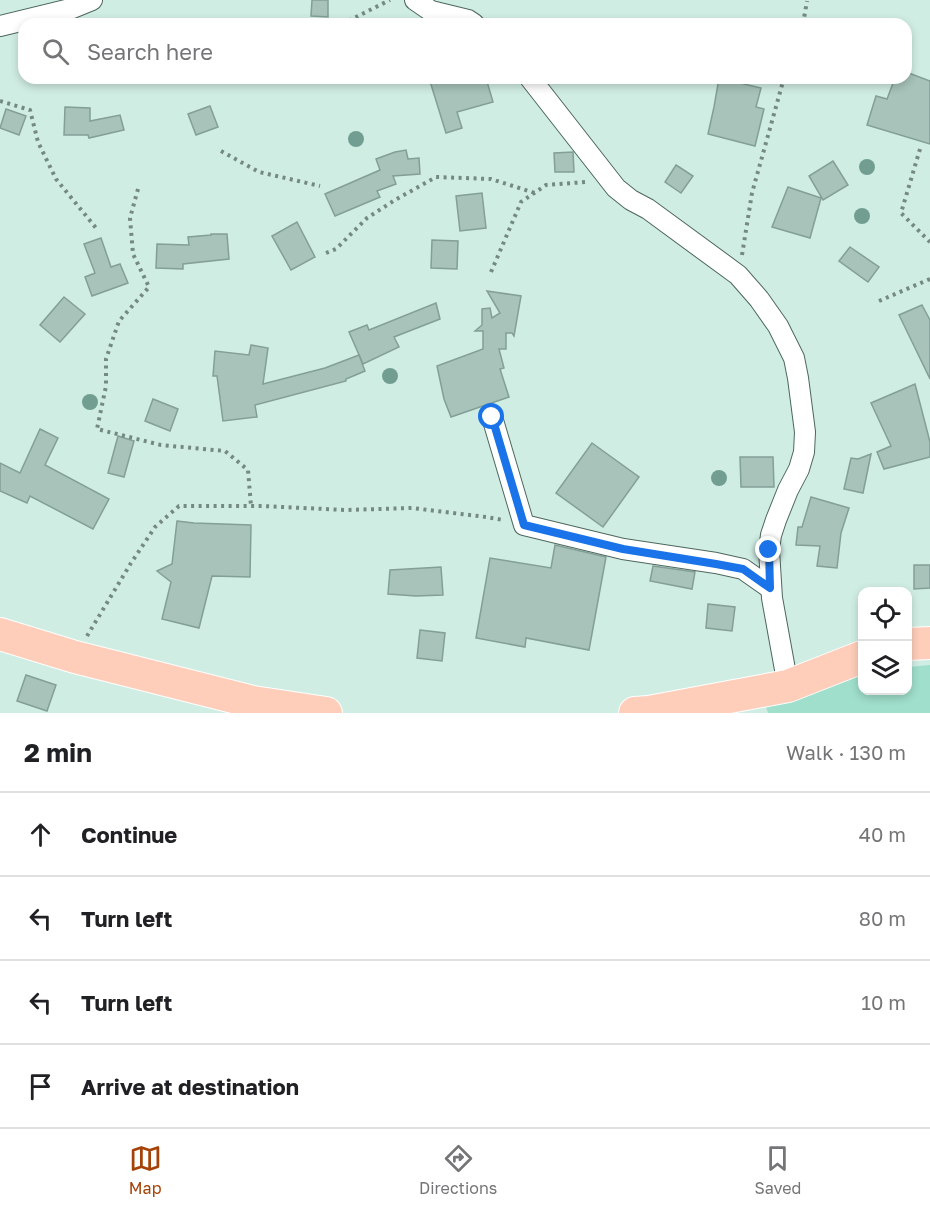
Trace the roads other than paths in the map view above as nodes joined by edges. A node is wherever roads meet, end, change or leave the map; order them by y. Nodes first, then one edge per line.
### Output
1 (92, 0) edge
2 (415, 0) edge
3 (30, 18) edge
4 (460, 18) edge
5 (18, 21) edge
6 (0, 26) edge
7 (535, 84) edge
8 (492, 417) dead end
9 (770, 588) junction
10 (0, 634) edge
11 (930, 643) edge
12 (912, 644) edge
13 (858, 659) edge
14 (788, 686) junction
15 (326, 713) edge
16 (644, 713) edge

1 - 3 street
2 - 4 street
5 - 6 street
7 - 9 street
8 - 9 street
9 - 14 street
10 - 15 main road
11 - 12 main road
13 - 14 main road
14 - 16 main road

